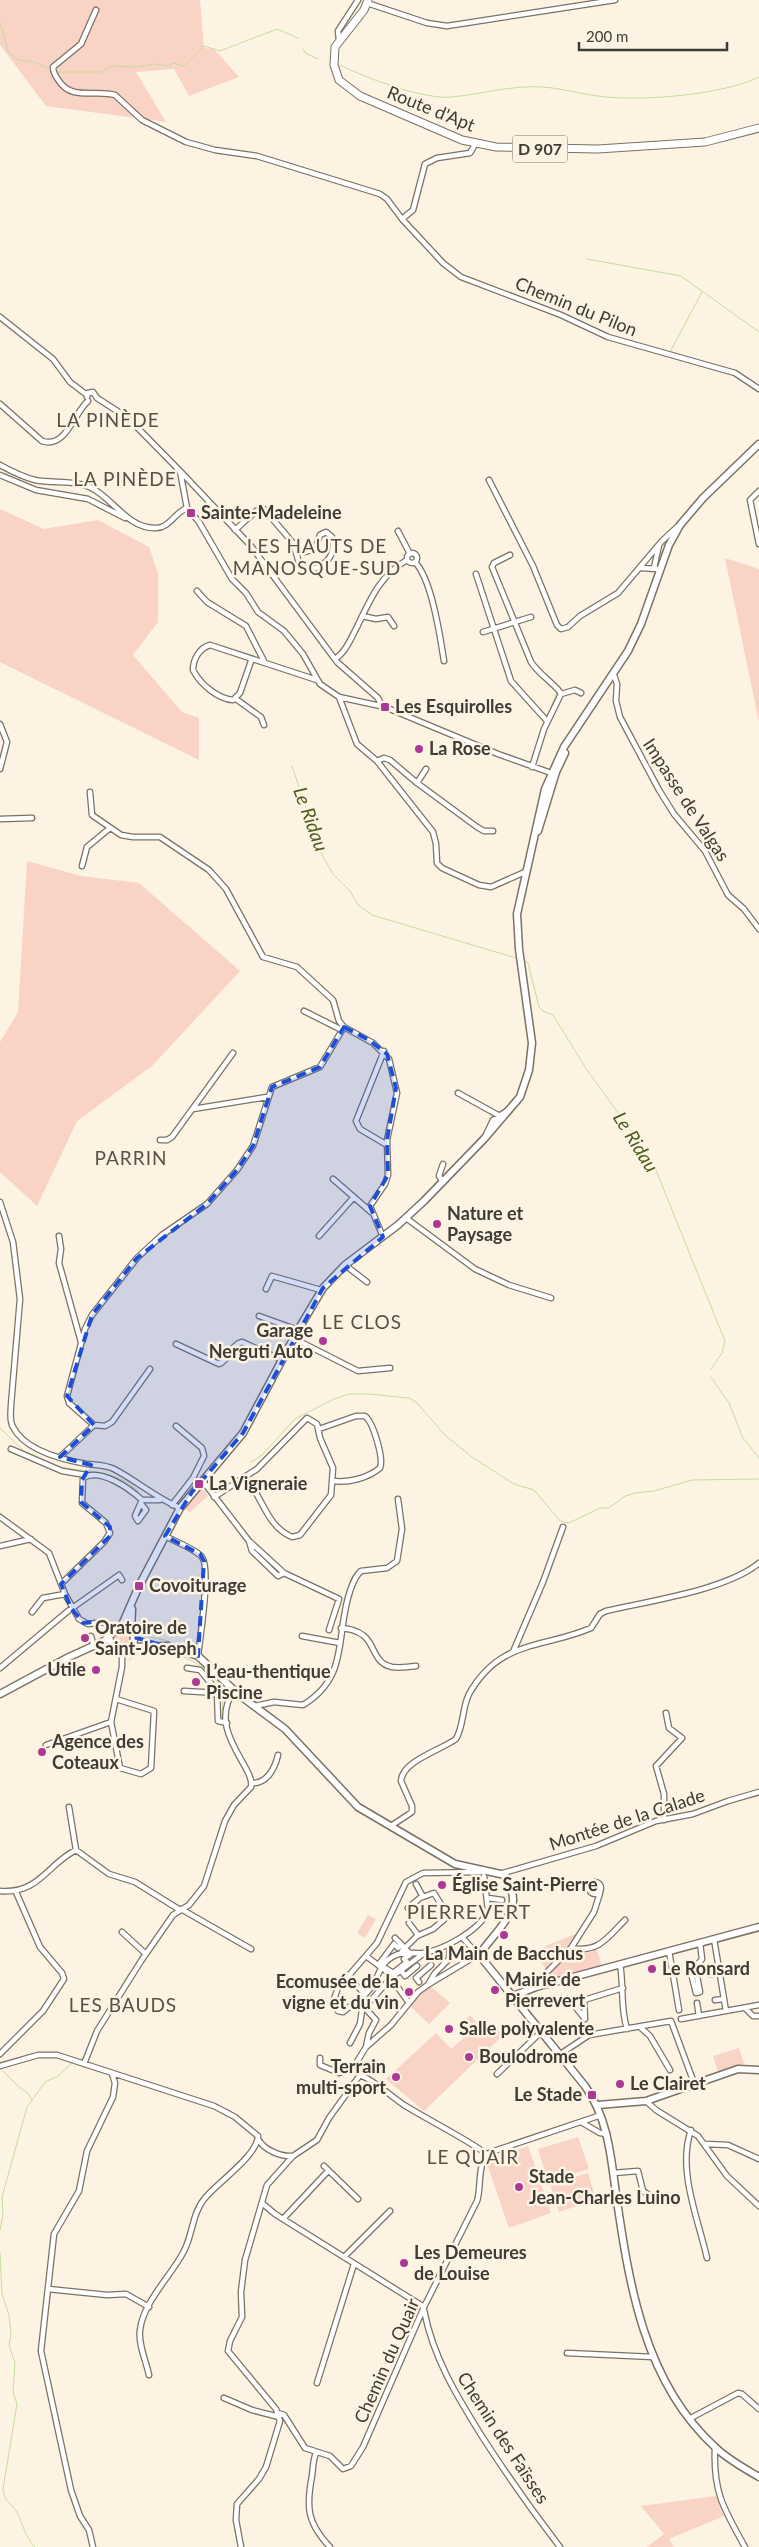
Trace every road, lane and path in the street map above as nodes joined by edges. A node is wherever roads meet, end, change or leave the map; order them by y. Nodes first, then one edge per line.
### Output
1 (358, 0) edge
2 (615, 0) edge
3 (368, 2) edge
4 (96, 10) dead end
5 (337, 43) junction
6 (759, 128) edge
7 (476, 144) junction
8 (402, 219) junction
9 (0, 317) edge
10 (759, 389) edge
11 (87, 395) junction
12 (97, 398) junction
13 (88, 401) junction
14 (0, 404) edge
15 (759, 444) edge
16 (0, 465) edge
17 (180, 471) junction
18 (0, 474) edge
19 (490, 480) dead end
20 (759, 491) edge
21 (186, 506) junction
22 (126, 518) junction
23 (680, 524) junction
24 (236, 530) junction
25 (398, 531) dead end
26 (759, 544) edge
27 (659, 545) junction
28 (294, 546) junction
29 (410, 554) junction
30 (510, 556) dead end
31 (407, 560) junction
32 (415, 562) junction
33 (641, 568) junction
34 (657, 569) junction
35 (476, 574) dead end
36 (197, 591) dead end
37 (362, 616) junction
38 (531, 617) dead end
39 (514, 622) junction
40 (394, 626) dead end
41 (495, 628) junction
42 (483, 632) dead end
43 (335, 658) junction
44 (444, 660) dead end
45 (251, 661) junction
46 (265, 663) junction
47 (614, 675) junction
48 (317, 680) junction
49 (581, 693) dead end
50 (561, 694) junction
51 (339, 697) junction
52 (236, 700) junction
53 (382, 706) junction
54 (583, 720) junction
55 (547, 721) junction
56 (0, 724) edge
57 (264, 726) dead end
58 (377, 762) junction
59 (532, 766) junction
60 (0, 769) edge
61 (426, 769) dead end
62 (554, 773) junction
63 (417, 783) junction
64 (90, 792) dead end
65 (32, 818) dead end
66 (0, 819) edge
67 (110, 828) junction
68 (493, 831) dead end
69 (530, 853) junction
70 (82, 866) dead end
71 (525, 872) junction
72 (759, 929) edge
73 (304, 1011) dead end
74 (343, 1029) junction
75 (384, 1051) junction
76 (233, 1053) dead end
77 (458, 1093) dead end
78 (267, 1097) junction
79 (512, 1108) junction
80 (193, 1109) junction
81 (498, 1115) junction
82 (484, 1139) junction
83 (160, 1140) dead end
84 (387, 1145) junction
85 (443, 1164) dead end
86 (333, 1179) dead end
87 (443, 1182) junction
88 (354, 1197) junction
89 (0, 1202) edge
90 (371, 1212) junction
91 (406, 1218) junction
92 (59, 1236) dead end
93 (319, 1236) dead end
94 (382, 1237) junction
95 (345, 1265) junction
96 (367, 1282) dead end
97 (266, 1289) dead end
98 (321, 1290) junction
99 (551, 1298) dead end
100 (259, 1316) dead end
101 (298, 1330) junction
102 (293, 1338) junction
103 (81, 1343) junction
104 (176, 1344) dead end
105 (282, 1360) junction
106 (390, 1368) dead end
107 (150, 1369) dead end
108 (94, 1425) junction
109 (176, 1426) dead end
110 (319, 1429) junction
111 (10, 1449) dead end
112 (60, 1457) junction
113 (86, 1476) junction
114 (246, 1477) junction
115 (202, 1480) junction
116 (333, 1481) junction
117 (214, 1497) junction
118 (398, 1499) dead end
119 (160, 1500) junction
120 (142, 1502) junction
121 (172, 1505) junction
122 (180, 1508) junction
123 (0, 1517) edge
124 (563, 1527) dead end
125 (165, 1536) junction
126 (31, 1540) junction
127 (0, 1546) edge
128 (759, 1563) edge
129 (122, 1580) dead end
130 (61, 1584) junction
131 (65, 1594) junction
132 (132, 1602) junction
133 (71, 1608) junction
134 (32, 1612) dead end
135 (121, 1626) junction
136 (341, 1628) junction
137 (113, 1630) junction
138 (130, 1630) junction
139 (329, 1630) dead end
140 (91, 1636) dead end
141 (109, 1636) junction
142 (302, 1636) dead end
143 (134, 1637) junction
144 (340, 1643) junction
145 (156, 1645) junction
146 (132, 1646) junction
147 (94, 1647) junction
148 (113, 1648) junction
149 (122, 1652) junction
150 (512, 1652) junction
151 (198, 1656) junction
152 (416, 1666) dead end
153 (0, 1668) edge
154 (187, 1668) dead end
155 (184, 1691) dead end
156 (234, 1691) junction
157 (218, 1693) junction
158 (0, 1694) edge
159 (116, 1699) junction
160 (255, 1706) junction
161 (666, 1713) dead end
162 (110, 1722) junction
163 (227, 1722) junction
164 (46, 1744) dead end
165 (278, 1756) dead end
166 (252, 1784) junction
167 (759, 1792) edge
168 (69, 1807) dead end
169 (664, 1820) junction
170 (389, 1827) junction
171 (76, 1850) junction
172 (503, 1873) junction
173 (483, 1874) junction
174 (416, 1884) dead end
175 (0, 1891) edge
176 (16, 1892) junction
177 (600, 1893) dead end
178 (423, 1897) junction
179 (488, 1898) junction
180 (502, 1900) dead end
181 (408, 1908) dead end
182 (181, 1910) junction
183 (625, 1920) dead end
184 (409, 1922) dead end
185 (759, 1927) edge
186 (122, 1932) dead end
187 (418, 1935) junction
188 (462, 1936) junction
189 (395, 1938) dead end
190 (714, 1939) junction
191 (700, 1943) junction
192 (450, 1944) junction
193 (571, 1948) junction
194 (252, 1949) dead end
195 (404, 1950) junction
196 (669, 1951) junction
197 (410, 1953) junction
198 (424, 1953) junction
199 (146, 1954) junction
200 (478, 1954) junction
201 (366, 1956) junction
202 (412, 1961) junction
203 (620, 1964) junction
204 (430, 1965) dead end
205 (417, 1966) junction
206 (381, 1967) junction
207 (400, 1970) junction
208 (422, 1972) junction
209 (720, 1973) junction
210 (710, 1974) dead end
211 (392, 1977) junction
212 (695, 1983) dead end
213 (355, 1984) dead end
214 (429, 1984) junction
215 (421, 1986) junction
216 (536, 1987) junction
217 (624, 1988) junction
218 (365, 1994) junction
219 (513, 1996) junction
220 (584, 2000) dead end
221 (715, 2000) dead end
222 (724, 2000) junction
223 (409, 2002) junction
224 (697, 2004) dead end
225 (759, 2005) edge
226 (363, 2006) junction
227 (745, 2008) junction
228 (679, 2010) dead end
229 (726, 2011) junction
230 (699, 2016) junction
231 (759, 2016) edge
232 (680, 2019) dead end
233 (640, 2026) junction
234 (626, 2029) junction
235 (541, 2032) junction
236 (350, 2043) dead end
237 (366, 2047) junction
238 (0, 2054) edge
239 (559, 2055) junction
240 (320, 2058) dead end
241 (84, 2064) junction
242 (0, 2066) edge
243 (355, 2067) junction
244 (670, 2070) dead end
245 (759, 2070) edge
246 (112, 2074) junction
247 (497, 2074) dead end
248 (360, 2076) junction
249 (694, 2084) junction
250 (646, 2101) junction
251 (598, 2105) junction
252 (601, 2115) junction
253 (581, 2122) junction
254 (691, 2130) junction
255 (607, 2134) junction
256 (258, 2139) junction
257 (705, 2144) junction
258 (488, 2154) junction
259 (293, 2156) junction
260 (759, 2159) edge
261 (324, 2166) dead end
262 (328, 2171) junction
263 (613, 2173) junction
264 (648, 2195) dead end
265 (358, 2199) dead end
266 (262, 2203) junction
267 (759, 2206) edge
268 (390, 2211) dead end
269 (283, 2219) junction
270 (344, 2257) junction
271 (706, 2258) dead end
272 (354, 2264) junction
273 (48, 2289) junction
274 (149, 2307) junction
275 (424, 2308) junction
276 (567, 2353) dead end
277 (653, 2357) junction
278 (149, 2375) dead end
279 (317, 2383) dead end
280 (224, 2398) dead end
281 (759, 2409) edge
282 (279, 2414) junction
283 (689, 2419) junction
284 (715, 2448) junction
285 (316, 2453) junction
286 (759, 2477) edge
287 (93, 2547) edge
288 (241, 2547) edge
289 (330, 2547) edge
290 (560, 2547) edge
291 (745, 2547) edge

1 - 5 street
2 - 3 street
3 - 5 main road
4 - 8 street, Chemin du Pilon
5 - 7 main road, Route d'Apt / D 907
6 - 7 main road, Route d'Apt / D 907
7 - 8 street
8 - 10 street, Chemin du Pilon
9 - 11 street
11 - 12 street
11 - 13 street
12 - 13 street
12 - 17 street
13 - 14 street
15 - 23 main road
16 - 22 street
17 - 21 street
17 - 24 street
18 - 22 street
19 - 33 street
20 - 26 street
21 - 22 street
21 - 48 street
23 - 27 street
23 - 34 main road
24 - 28 street
24 - 43 street
25 - 29 street
27 - 33 street
27 - 34 street
28 - 28 street
29 - 31 street
29 - 32 street
30 - 39 street
31 - 32 street
31 - 37 street
32 - 44 street
33 - 34 street
34 - 47 main road
35 - 41 street
36 - 46 street
37 - 40 street
37 - 43 street
38 - 39 street
39 - 41 street
39 - 50 street
41 - 42 street
41 - 55 street
43 - 53 street
45 - 46 street
45 - 52 street
45 - 52 street
46 - 48 street
47 - 54 main road
47 - 72 street, Impasse de Valgas
48 - 51 street
49 - 50 street
50 - 55 street
51 - 53 street
51 - 58 street
52 - 57 street
53 - 59 street
54 - 62 main road
54 - 62 main road
55 - 59 street
56 - 60 street
58 - 63 street
58 - 71 street
59 - 62 street
61 - 63 street
62 - 69 main road
62 - 69 main road
63 - 68 street
64 - 67 street
65 - 66 street
67 - 70 street
67 - 74 street
69 - 71 main road
71 - 79 main road
73 - 74 street
74 - 75 street
74 - 78 street
75 - 84 street
75 - 84 street
76 - 80 street
77 - 81 street
78 - 80 street
78 - 103 street
79 - 81 street
79 - 82 main road
80 - 83 street
81 - 82 street
82 - 87 main road
84 - 90 street
85 - 87 street
86 - 88 street
87 - 91 main road
88 - 90 street
88 - 93 street
89 - 112 street
90 - 94 street
91 - 94 main road
91 - 99 street
92 - 103 street
94 - 95 main road
95 - 96 street
95 - 98 main road
97 - 98 street
98 - 101 main road
100 - 101 street
101 - 102 main road
102 - 105 main road
102 - 106 street
103 - 108 street
104 - 105 street
105 - 115 main road
107 - 108 street
108 - 112 street
109 - 121 street
110 - 114 street
110 - 116 street
110 - 116 street
111 - 113 street
112 - 119 street
113 - 120 street
113 - 130 street
114 - 116 street
114 - 117 street
115 - 117 street
115 - 122 main road
117 - 139 street
118 - 136 street
119 - 120 street
119 - 121 street
120 - 120 street
121 - 122 street
122 - 125 main road
123 - 126 street
124 - 150 street
125 - 132 main road
125 - 151 street
126 - 127 street
126 - 130 street
128 - 150 street
129 - 133 street
130 - 131 street
131 - 133 street
131 - 134 street
132 - 135 main road
132 - 138 main road
133 - 137 street
133 - 153 street
135 - 137 main road
135 - 138 main road
136 - 144 street
136 - 152 street
137 - 141 main road
138 - 143 main road
140 - 147 street
141 - 147 main road
141 - 148 main road
142 - 144 street
143 - 145 main road
143 - 146 main road
144 - 160 street
145 - 146 main road
145 - 151 main road
146 - 149 main road
147 - 148 main road
147 - 158 main road
148 - 149 main road
149 - 159 street
150 - 170 street
151 - 156 main road
154 - 157 street
155 - 157 street
156 - 160 main road
156 - 163 street
157 - 163 street
159 - 162 street
159 - 162 street
160 - 170 main road
161 - 169 street
162 - 164 street
163 - 166 street
165 - 166 street
166 - 182 street
167 - 169 street, Montée de la Calade
168 - 171 street
169 - 172 street, Montée de la Calade
170 - 173 main road
171 - 176 street
171 - 182 street
172 - 173 main road
172 - 200 main road
173 - 179 street
173 - 201 street
174 - 178 street
175 - 176 street
176 - 238 street
177 - 193 street
178 - 181 street
178 - 187 street
179 - 180 street
179 - 188 street
182 - 194 street
182 - 199 street
183 - 193 street
184 - 187 street
185 - 190 main road
186 - 199 street
187 - 195 street
188 - 192 street
188 - 200 street
189 - 195 street
190 - 191 main road
190 - 209 street
191 - 196 main road
191 - 212 street
192 - 198 street
192 - 214 street
193 - 216 street
195 - 197 street
195 - 206 street
195 - 206 street
196 - 203 main road
196 - 228 street
197 - 198 street
197 - 206 street
198 - 202 street
199 - 241 street
200 - 214 street
200 - 219 main road
201 - 206 street
201 - 218 street
202 - 205 street
202 - 207 street
203 - 216 main road
203 - 217 street
204 - 208 street
205 - 207 street
205 - 208 street
206 - 211 street
206 - 218 street
207 - 211 street
208 - 215 street
209 - 210 street
209 - 222 street
211 - 223 street
211 - 226 street
213 - 218 street
214 - 215 street
215 - 223 street
216 - 219 main road
217 - 220 street
217 - 234 street
219 - 235 main road
221 - 222 street
222 - 229 street
223 - 237 street
224 - 230 street
225 - 227 street
226 - 236 street
226 - 237 street
227 - 229 street
227 - 231 street
229 - 230 street
230 - 232 street
233 - 234 street
233 - 244 street
233 - 249 street
234 - 239 street
235 - 239 main road
235 - 247 street
237 - 243 street
239 - 251 main road
240 - 243 street
241 - 242 street
241 - 246 street
243 - 248 street
245 - 249 main road
246 - 256 street
246 - 273 street
248 - 258 street
248 - 259 street
249 - 250 main road
250 - 251 main road
250 - 254 street
251 - 252 main road
252 - 253 street
252 - 255 main road
253 - 255 street
253 - 258 street
254 - 257 street
254 - 271 street
255 - 263 main road
256 - 259 street
256 - 274 street
257 - 260 street
257 - 267 street
258 - 275 street, Chemin du Quair
259 - 266 street
261 - 262 street
262 - 265 street
262 - 269 street
263 - 264 street
263 - 277 main road
266 - 269 street
266 - 282 street, Chemin du Quair
268 - 270 street
269 - 270 street
270 - 272 street
272 - 275 street
272 - 279 street
273 - 274 street
273 - 287 street
274 - 278 street
275 - 285 street, Chemin du Quair
275 - 290 street, Chemin des Faïsses
276 - 277 street
277 - 283 main road
280 - 282 street
281 - 283 street
282 - 285 street, Chemin du Quair
282 - 288 street
283 - 284 main road
284 - 286 main road
284 - 291 street
285 - 289 street

